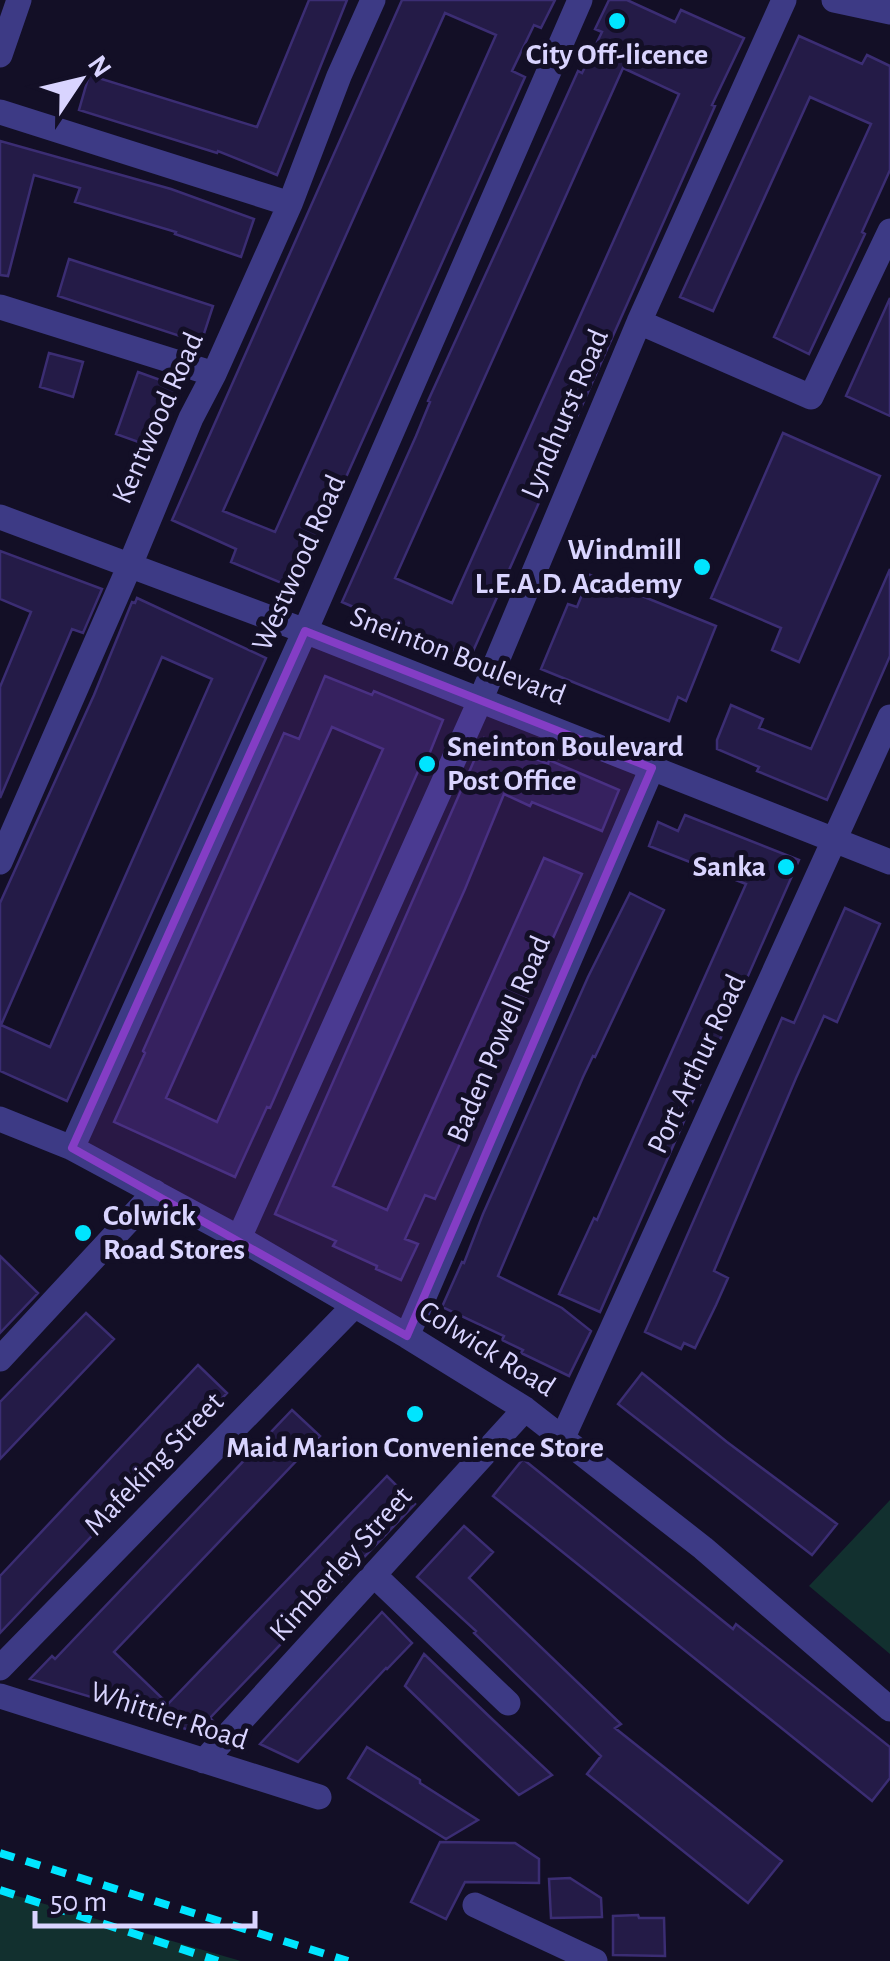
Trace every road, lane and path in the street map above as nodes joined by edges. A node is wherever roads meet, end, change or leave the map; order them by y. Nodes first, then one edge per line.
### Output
1 (19, 0) edge
2 (373, 0) edge
3 (580, 0) edge
4 (784, 0) edge
5 (834, 0) edge
6 (890, 12) edge
7 (0, 55) edge
8 (0, 112) edge
9 (290, 204) junction
10 (890, 232) edge
11 (0, 306) edge
12 (639, 322) junction
13 (214, 374) junction
14 (0, 517) edge
15 (130, 566) junction
16 (305, 631) junction
17 (480, 701) junction
18 (890, 717) edge
19 (652, 768) junction
20 (835, 841) junction
21 (0, 862) edge
22 (890, 862) edge
23 (0, 1119) edge
24 (72, 1148) junction
25 (155, 1192) junction
26 (239, 1238) junction
27 (354, 1306) junction
28 (407, 1336) junction
29 (0, 1358) edge
30 (525, 1410) junction
31 (563, 1437) junction
32 (374, 1576) junction
33 (0, 1668) edge
34 (0, 1696) edge
35 (508, 1702) dead end
36 (890, 1708) edge
37 (204, 1761) junction
38 (318, 1798) dead end
39 (475, 1905) dead end
40 (594, 1961) edge

1 - 7 street
2 - 9 street, Kentwood Road
3 - 16 street, Westwood Road
4 - 12 street, Lyndhurst Road
5 - 6 street
8 - 9 street
9 - 13 street, Kentwood Road
10 - 12 street
11 - 13 street
12 - 17 street, Lyndhurst Road
13 - 15 street, Kentwood Road
14 - 15 street, Sneinton Boulevard
15 - 16 street, Sneinton Boulevard
15 - 21 street, Kentwood Road
16 - 17 street, Sneinton Boulevard
16 - 24 street, Westwood Road
17 - 19 street, Sneinton Boulevard
17 - 26 street, Lyndhurst Road
18 - 20 street, Port Arthur Road
19 - 20 street, Sneinton Boulevard
19 - 28 street, Baden Powell Road
20 - 22 street, Sneinton Boulevard
20 - 31 street, Port Arthur Road
23 - 24 street, Colwick Road
24 - 25 street, Colwick Road
25 - 26 street, Colwick Road
25 - 29 street
26 - 27 street, Colwick Road
27 - 28 street, Colwick Road
27 - 33 street, Mafeking Street
28 - 30 street, Colwick Road
30 - 31 street, Colwick Road
30 - 32 street, Kimberley Street
31 - 36 street, Colwick Road
32 - 35 street
32 - 37 street, Kimberley Street
34 - 37 street, Whittier Road
37 - 38 street, Whittier Road
39 - 40 street

